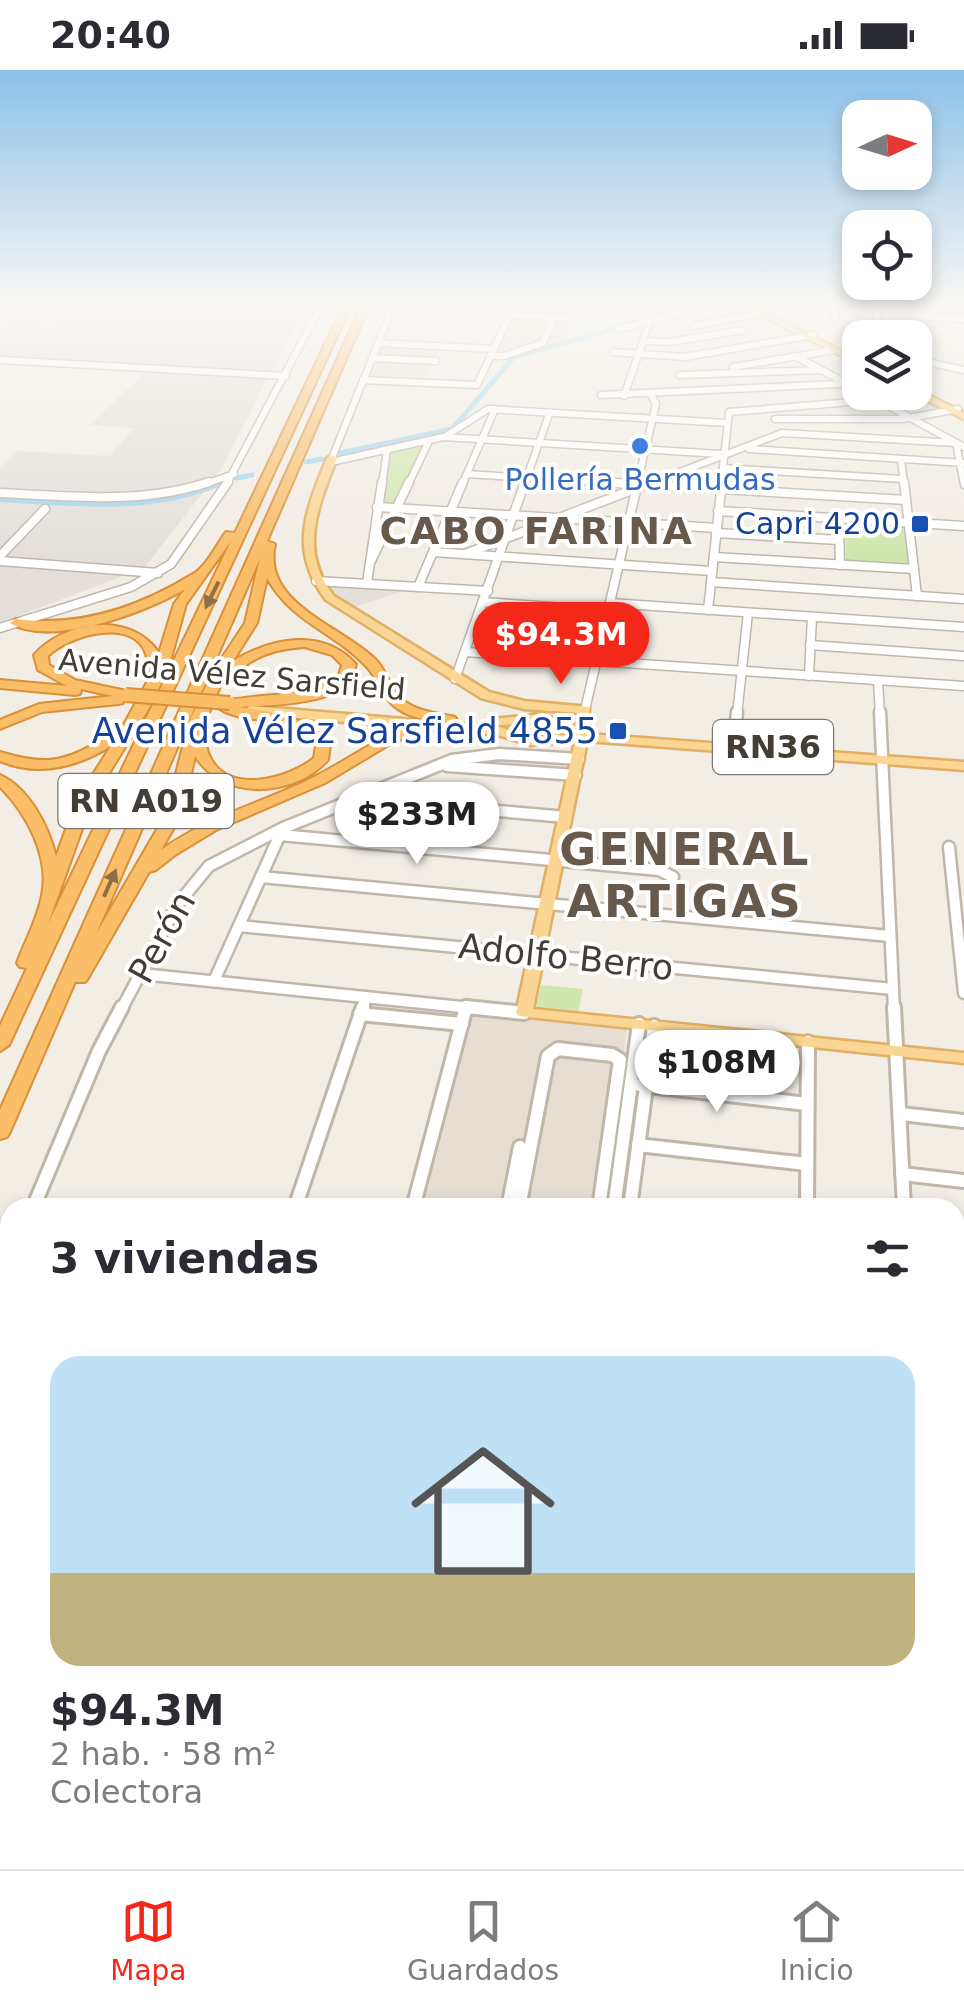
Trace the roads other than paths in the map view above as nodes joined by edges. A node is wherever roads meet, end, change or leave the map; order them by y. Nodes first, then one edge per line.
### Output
1 (280, 388) edge
2 (309, 388) edge
3 (329, 388) edge
4 (361, 388) edge
5 (627, 388) edge
6 (677, 388) edge
7 (781, 388) edge
8 (676, 394) junction
9 (601, 395) dead end
10 (624, 396) junction
11 (651, 396) junction
12 (932, 398) edge
13 (842, 402) edge
14 (764, 407) junction
15 (495, 409) junction
16 (894, 410) edge
17 (550, 412) junction
18 (960, 412) edge
19 (652, 418) junction
20 (908, 418) junction
21 (775, 419) junction
22 (728, 423) junction
23 (782, 432) junction
24 (443, 437) junction
25 (429, 440) junction
26 (481, 440) junction
27 (539, 443) junction
28 (960, 445) edge
29 (742, 448) junction
30 (388, 450) junction
31 (646, 450) junction
32 (725, 454) junction
33 (901, 459) junction
34 (332, 460) junction
35 (962, 463) edge
36 (723, 468) junction
37 (234, 474) junction
38 (467, 474) junction
39 (528, 477) junction
40 (903, 479) junction
41 (964, 485) edge
42 (286, 486) junction
43 (640, 486) junction
44 (692, 488) dead end
45 (720, 489) junction
46 (0, 493) edge
47 (256, 500) junction
48 (906, 500) junction
49 (377, 507) junction
50 (398, 508) junction
51 (46, 509) dead end
52 (451, 511) junction
53 (718, 511) junction
54 (514, 515) junction
55 (559, 518) junction
56 (839, 518) junction
57 (628, 522) junction
58 (908, 522) junction
59 (964, 526) edge
60 (716, 531) junction
61 (378, 536) junction
62 (506, 538) junction
63 (839, 540) junction
64 (267, 552) junction
65 (434, 552) junction
66 (465, 554) junction
67 (500, 556) junction
68 (714, 557) junction
69 (0, 559) edge
70 (619, 564) junction
71 (209, 565) junction
72 (840, 565) junction
73 (914, 570) junction
74 (712, 571) junction
75 (158, 573) junction
76 (316, 581) junction
77 (711, 582) junction
78 (366, 583) junction
79 (418, 586) junction
80 (488, 591) junction
81 (917, 596) junction
82 (964, 600) edge
83 (484, 602) junction
84 (609, 607) junction
85 (708, 610) junction
86 (748, 613) junction
87 (812, 617) junction
88 (16, 623) junction
89 (964, 627) edge
90 (0, 628) edge
91 (810, 645) junction
92 (465, 652) junction
93 (964, 656) edge
94 (596, 661) junction
95 (741, 671) junction
96 (809, 676) junction
97 (455, 679) junction
98 (878, 681) junction
99 (964, 686) edge
100 (0, 687) edge
101 (124, 698) junction
102 (147, 699) junction
103 (205, 704) junction
104 (228, 706) junction
105 (585, 710) junction
106 (450, 720) junction
107 (525, 720) junction
108 (428, 724) junction
109 (0, 725) edge
110 (556, 732) junction
111 (581, 734) junction
112 (734, 744) junction
113 (0, 756) edge
114 (882, 758) junction
115 (579, 759) junction
116 (964, 764) edge
117 (438, 765) junction
118 (576, 776) junction
119 (0, 779) edge
120 (357, 798) junction
121 (566, 817) junction
122 (282, 831) junction
123 (949, 848) dead end
124 (558, 859) junction
125 (261, 876) junction
126 (673, 877) dead end
127 (135, 881) junction
128 (548, 904) junction
129 (47, 912) junction
130 (240, 926) junction
131 (890, 936) junction
132 (537, 953) junction
133 (141, 974) junction
134 (214, 982) junction
135 (893, 988) junction
136 (964, 992) edge
137 (366, 997) junction
138 (466, 1007) junction
139 (524, 1013) junction
140 (360, 1014) junction
141 (0, 1022) edge
142 (462, 1024) junction
143 (646, 1025) junction
144 (808, 1042) junction
145 (39, 1044) junction
146 (0, 1045) edge
147 (896, 1051) junction
148 (964, 1058) edge
149 (631, 1084) junction
150 (646, 1086) junction
151 (808, 1104) junction
152 (901, 1114) junction
153 (964, 1121) edge
154 (0, 1132) edge
155 (638, 1145) junction
156 (520, 1147) dead end
157 (807, 1164) junction
158 (902, 1174) junction
159 (964, 1180) edge
160 (36, 1198) edge
161 (298, 1198) edge
162 (417, 1198) edge
163 (510, 1198) edge
164 (520, 1198) edge
165 (601, 1198) edge
166 (615, 1198) edge
167 (631, 1198) edge
168 (807, 1198) edge
169 (903, 1198) edge

1 - 37 street
2 - 47 highway, RN A019
3 - 42 highway, RN A019
4 - 34 street
5 - 10 street
6 - 8 street
7 - 8 street
8 - 11 street
9 - 10 street
10 - 11 street
11 - 19 street
12 - 18 main road
13 - 14 street
14 - 21 street
14 - 22 street
15 - 17 street
15 - 24 street
15 - 26 street
16 - 20 street
17 - 19 street
17 - 27 street
18 - 20 street
19 - 22 street
19 - 31 street
20 - 21 street
20 - 28 street
21 - 23 street
22 - 32 street
23 - 28 street
23 - 29 street
24 - 25 street
24 - 26 street
25 - 30 street
25 - 50 street
26 - 27 street
26 - 38 street
27 - 31 street
27 - 39 street
28 - 35 street
29 - 32 street
29 - 33 street
30 - 34 street
30 - 49 street
31 - 32 street
31 - 43 street
32 - 36 street
32 - 43 street
33 - 35 street
33 - 40 street
34 - 76 main road
35 - 41 street
36 - 40 street
36 - 45 street
37 - 46 street
37 - 75 street
38 - 39 street
38 - 52 street
39 - 43 street
39 - 54 street
40 - 48 street
42 - 64 highway
145 -> 42 highway, RN A019
43 - 44 street
43 - 55 street
43 - 57 street
45 - 48 street
45 - 53 street
47 - 71 highway
47 -> 146 highway, RN A019
48 - 58 street
49 - 50 street
49 - 61 street
50 - 52 street
50 - 61 street
51 - 69 street
52 - 54 street
52 - 65 street
53 - 56 street
53 - 60 street
54 - 55 street
54 - 62 street
55 - 57 street
55 - 62 street
56 - 58 street
56 - 63 street
57 - 60 street
57 - 70 street
58 - 59 street
58 - 73 street
60 - 63 street
60 - 68 street
61 - 78 street
62 - 66 street
62 - 67 street
63 - 72 street
64 - 103 highway
64 - 106 highway
65 - 66 street
65 - 79 street
66 - 67 street
67 - 70 street
67 - 80 street
68 - 72 street
68 - 74 street
69 - 75 street
70 - 74 street
70 - 84 street
71 - 88 highway
71 - 102 highway
72 - 73 street
73 - 81 street
74 - 77 street
75 - 88 street
76 - 78 street
76 - 97 main road
77 - 81 street
77 - 85 street
78 - 79 street
79 - 80 street
80 - 83 street
81 - 82 street
83 - 84 street
83 - 92 street
84 - 85 street
84 - 94 street
85 - 86 street
86 - 87 street
86 - 95 street
87 - 89 street
87 - 91 street
88 - 90 street
91 - 93 street
91 - 96 street
92 - 94 street
92 - 97 street
94 - 95 street
94 - 105 street
95 - 96 street
95 - 112 street
96 - 98 street
97 - 107 main road
98 - 99 street
98 - 114 street
100 - 101 highway, Avenida Vélez Sarsfield / RN36
101 - 102 highway
101 - 104 highway, Avenida Vélez Sarsfield / RN36, bridge
101 - 109 highway
102 - 113 highway
102 - 129 highway
103 - 104 highway
103 - 104 highway
103 - 127 highway
104 - 106 main road, Avenida Vélez Sarsfield / RN36
104 - 108 main road, Avenida Vélez Sarsfield / RN36
105 - 107 main road
105 - 111 main road
106 - 107 main road, Avenida Vélez Sarsfield / RN36
107 - 108 main road, Avenida Vélez Sarsfield / RN36
107 - 110 main road, RN36
107 - 110 main road, RN36
108 - 127 highway
110 - 111 main road, RN36
111 - 112 main road, RN36
111 - 114 main road, RN36
111 - 115 main road
112 - 114 main road, RN36
114 - 116 main road, RN36
114 - 131 street
115 - 117 street, Perón
115 - 118 main road
117 - 118 street
117 - 120 street, Perón
118 - 121 main road
119 - 129 highway
120 - 121 street
120 - 122 street, Perón
121 - 124 main road
122 - 124 street
122 - 125 street
122 - 133 street, Perón
123 - 136 street
124 - 126 street
124 - 128 main road
125 - 128 street
125 - 130 street
127 - 145 highway
128 - 131 street
128 - 132 main road
129 - 141 highway
130 - 132 street, Adolfo Berro
130 - 134 street
131 - 135 street
132 - 135 street, Adolfo Berro
132 - 139 main road
133 - 134 street
133 - 160 street, Perón
134 - 137 street
135 - 147 street
137 - 138 street
137 - 140 street
138 - 139 street
138 - 142 street
139 - 143 main road
140 - 142 street
140 - 161 street
142 - 162 street
143 - 144 main road
143 - 149 street
143 - 150 street
144 - 147 main road
144 - 151 street
145 - 154 highway, RN A019
147 - 148 main road
147 - 152 street
149 - 150 street
149 - 166 street
150 - 151 street
150 - 155 street
151 - 157 street
152 - 153 street
152 - 158 street
155 - 157 street
155 - 167 street
156 - 163 street
157 - 168 street
158 - 159 street
158 - 169 street
164 - 165 street

